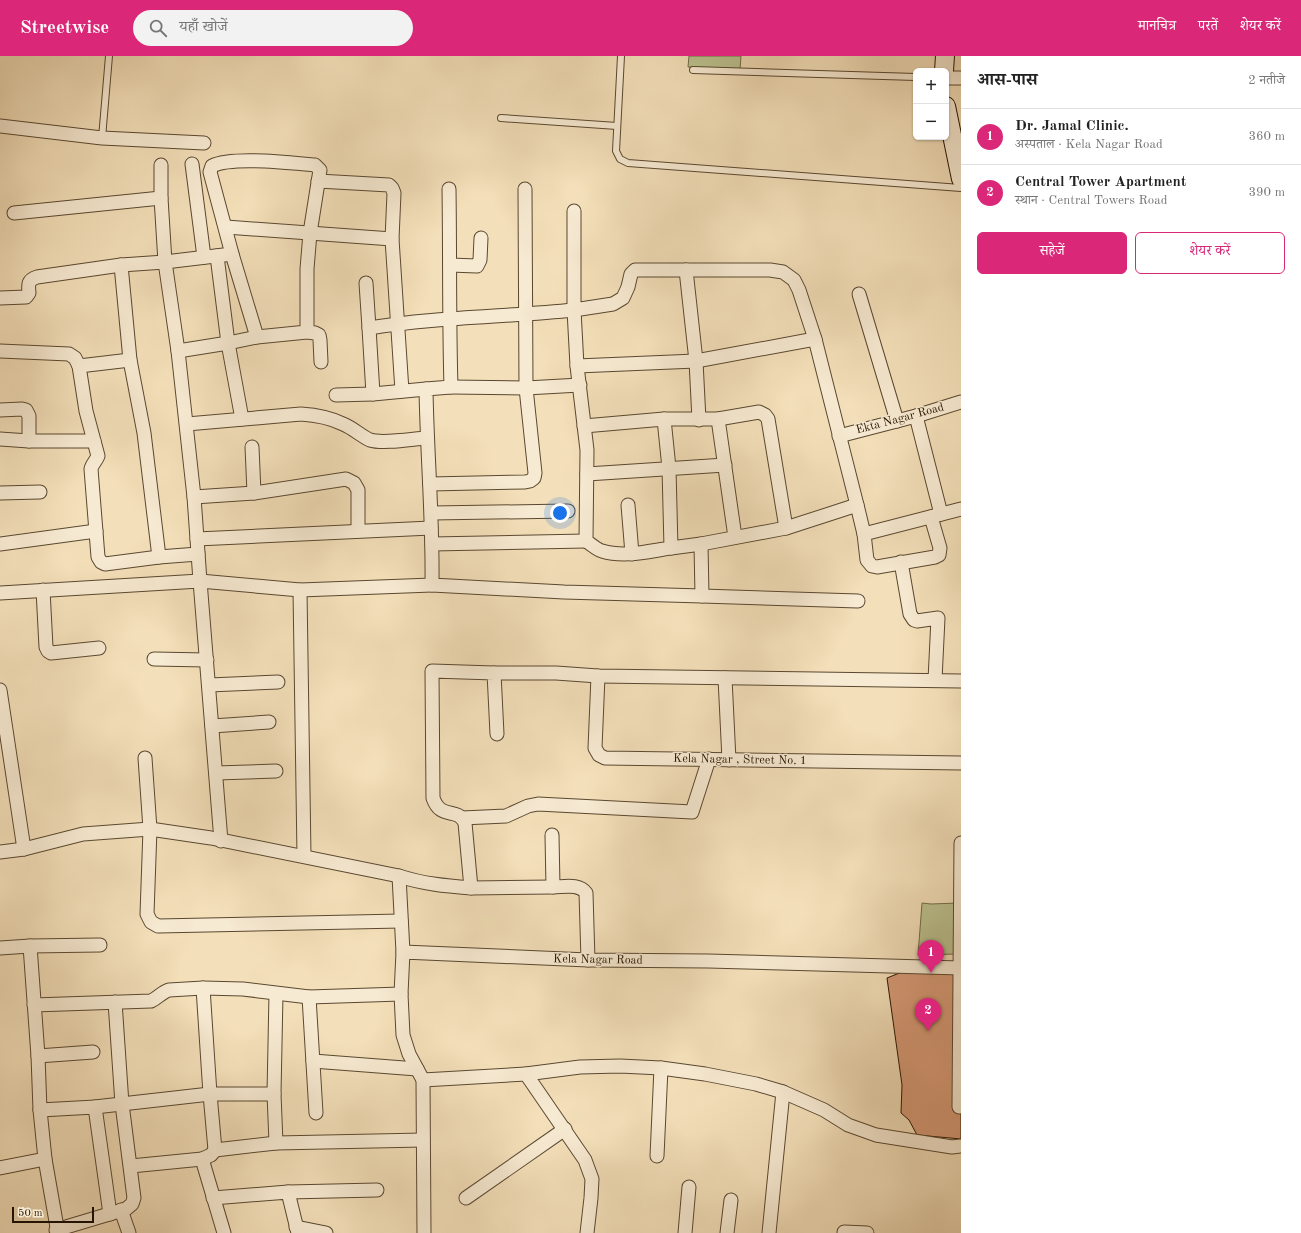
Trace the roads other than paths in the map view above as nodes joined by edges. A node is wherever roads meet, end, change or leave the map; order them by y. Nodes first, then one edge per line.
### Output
1 (109, 56) edge
2 (621, 56) edge
3 (945, 56) edge
4 (944, 68) edge
5 (693, 70) dead end
6 (913, 77) edge
7 (949, 78) edge
8 (961, 78) edge
9 (952, 116) edge
10 (501, 118) dead end
11 (0, 126) edge
12 (617, 126) junction
13 (102, 138) junction
14 (204, 144) dead end
15 (192, 164) dead end
16 (161, 165) dead end
17 (961, 179) edge
18 (318, 180) junction
19 (961, 188) edge
20 (450, 189) dead end
21 (525, 189) dead end
22 (161, 198) junction
23 (574, 211) dead end
24 (14, 213) dead end
25 (226, 227) junction
26 (310, 233) junction
27 (481, 238) dead end
28 (392, 239) junction
29 (232, 254) junction
30 (217, 256) junction
31 (204, 257) junction
32 (165, 262) junction
33 (121, 264) junction
34 (450, 265) junction
35 (686, 270) junction
36 (366, 283) dead end
37 (859, 294) dead end
38 (0, 298) edge
39 (574, 310) junction
40 (525, 315) junction
41 (449, 318) junction
42 (398, 323) junction
43 (369, 328) junction
44 (307, 332) junction
45 (257, 337) junction
46 (815, 339) junction
47 (228, 343) junction
48 (0, 351) edge
49 (178, 351) junction
50 (130, 360) junction
51 (696, 361) junction
52 (321, 362) dead end
53 (79, 366) junction
54 (577, 366) junction
55 (580, 385) junction
56 (451, 387) junction
57 (526, 388) junction
58 (426, 389) junction
59 (402, 390) junction
60 (373, 394) junction
61 (336, 395) dead end
62 (961, 402) edge
63 (0, 410) edge
64 (916, 416) junction
65 (242, 419) junction
66 (664, 419) junction
67 (718, 419) junction
68 (699, 420) junction
69 (897, 421) junction
70 (186, 424) junction
71 (584, 426) junction
72 (839, 436) junction
73 (426, 438) junction
74 (0, 439) edge
75 (30, 441) junction
76 (94, 441) junction
77 (252, 447) dead end
78 (725, 465) junction
79 (669, 468) junction
80 (587, 474) junction
81 (430, 484) junction
82 (40, 492) dead end
83 (0, 493) edge
84 (254, 493) junction
85 (194, 497) junction
86 (628, 505) dead end
87 (857, 505) junction
88 (961, 510) edge
89 (568, 511) dead end
90 (432, 513) junction
91 (936, 516) junction
92 (431, 528) junction
93 (786, 528) junction
94 (358, 531) junction
95 (96, 532) junction
96 (864, 534) junction
97 (735, 537) junction
98 (197, 539) junction
99 (586, 541) junction
100 (0, 544) edge
101 (432, 544) junction
102 (700, 544) junction
103 (671, 548) junction
104 (198, 554) junction
105 (632, 554) junction
106 (159, 557) junction
107 (901, 562) junction
108 (200, 581) junction
109 (432, 585) junction
110 (43, 590) junction
111 (300, 590) junction
112 (0, 593) edge
113 (702, 596) junction
114 (858, 601) dead end
115 (99, 648) dead end
116 (154, 659) dead end
117 (207, 660) junction
118 (494, 673) junction
119 (598, 676) junction
120 (725, 678) junction
121 (935, 680) junction
122 (961, 681) edge
123 (278, 682) dead end
124 (209, 685) junction
125 (0, 690) edge
126 (269, 722) dead end
127 (212, 726) junction
128 (497, 734) dead end
129 (144, 758) dead end
130 (709, 759) junction
131 (729, 760) junction
132 (961, 763) edge
133 (276, 771) dead end
134 (216, 773) junction
135 (462, 818) junction
136 (150, 829) junction
137 (552, 835) dead end
138 (221, 841) junction
139 (961, 843) edge
140 (24, 849) junction
141 (0, 852) edge
142 (304, 856) junction
143 (399, 876) junction
144 (553, 887) junction
145 (471, 888) junction
146 (401, 921) junction
147 (100, 944) dead end
148 (30, 946) junction
149 (0, 948) edge
150 (402, 952) junction
151 (588, 960) junction
152 (960, 968) edge
153 (203, 988) junction
154 (276, 994) junction
155 (401, 994) junction
156 (309, 997) junction
157 (115, 1002) junction
158 (34, 1005) junction
159 (93, 1052) dead end
160 (38, 1056) junction
161 (313, 1061) junction
162 (661, 1068) junction
163 (417, 1069) junction
164 (526, 1074) junction
165 (423, 1080) junction
166 (783, 1092) junction
167 (210, 1094) junction
168 (274, 1094) junction
169 (122, 1104) junction
170 (95, 1107) junction
171 (959, 1107) dead end
172 (40, 1110) junction
173 (316, 1113) dead end
174 (565, 1129) junction
175 (423, 1140) junction
176 (276, 1143) junction
177 (961, 1146) edge
178 (215, 1150) junction
179 (658, 1156) dead end
180 (45, 1159) junction
181 (202, 1160) junction
182 (130, 1166) junction
183 (0, 1168) edge
184 (689, 1187) dead end
185 (377, 1190) dead end
186 (288, 1192) junction
187 (213, 1198) junction
188 (466, 1198) dead end
189 (731, 1200) dead end
190 (115, 1212) junction
191 (297, 1230) edge
192 (57, 1231) edge
193 (844, 1232) dead end
194 (129, 1233) edge
195 (224, 1233) edge
196 (326, 1233) edge
197 (424, 1233) edge
198 (587, 1233) edge
199 (685, 1233) edge
200 (727, 1233) edge
201 (770, 1233) edge
202 (867, 1233) edge

1 - 13 lane
2 - 12 lane
3 - 4 street
5 - 6 lane
7 - 8 street
9 - 17 street
10 - 12 lane
11 - 13 street
12 - 19 lane
13 - 14 street
15 - 31 street
16 - 22 street
18 - 25 street
18 - 26 street
18 - 28 street
20 - 34 street
21 - 40 street
22 - 24 street
22 - 32 street
23 - 39 street
25 - 26 street
25 - 29 street
26 - 28 street
26 - 44 street
27 - 34 street
28 - 42 street
29 - 30 street
29 - 45 street
30 - 31 street
30 - 47 street
31 - 32 street
32 - 33 street
32 - 49 street
33 - 38 street
33 - 50 street
34 - 41 street
35 - 39 street
35 - 46 street
35 - 51 street
36 - 43 street
37 - 69 street
39 - 40 street
39 - 54 street
40 - 41 street
40 - 57 street
41 - 42 street
41 - 56 street
42 - 43 street
42 - 59 street
43 - 60 street
44 - 45 street
44 - 52 street
45 - 47 street
46 - 51 street
46 - 72 street
47 - 49 street
47 - 65 street
48 - 53 street
49 - 70 street
50 - 53 street
50 - 106 street
51 - 54 street
51 - 68 street
53 - 76 street
54 - 55 street
55 - 57 street
55 - 71 street
56 - 57 street
56 - 58 street
57 - 81 street
58 - 59 street
58 - 73 street
59 - 60 street
60 - 61 street
62 - 64 street, Ekta Nagar Road
63 - 75 street
64 - 69 street, Ekta Nagar Road
64 - 91 street
65 - 70 street
65 - 73 street
66 - 68 street
66 - 71 street
66 - 79 street
67 - 68 street
67 - 78 street
67 - 93 street
69 - 72 street, Ekta Nagar Road
70 - 85 street
71 - 80 street
72 - 87 street
73 - 81 street
74 - 75 street
75 - 76 street
76 - 95 street
77 - 84 street
78 - 79 street
78 - 97 street
79 - 80 street
79 - 103 street
80 - 99 street
81 - 90 street
82 - 83 street
84 - 85 street
84 - 94 street
85 - 98 street
86 - 105 street
87 - 93 street
87 - 96 street
88 - 91 street
89 - 90 street
90 - 92 street
91 - 96 street
91 - 107 street
92 - 94 street
92 - 101 street
93 - 97 street
94 - 98 street
95 - 100 street
95 - 106 street
96 - 107 street
97 - 102 street
98 - 104 street
99 - 101 street
99 - 105 street
101 - 109 street
102 - 103 street
102 - 113 street
103 - 105 street
104 - 106 street
104 - 108 street
107 - 121 street
108 - 110 street
108 - 111 street
108 - 117 street
109 - 111 street
109 - 113 street
110 - 112 street
110 - 115 street
111 - 142 street
113 - 114 street
116 - 117 street
117 - 124 street
118 - 119 street
118 - 128 street
118 - 135 street
119 - 120 street
119 - 130 street, Kela Nagar , Street No. 1
120 - 121 street
120 - 131 street
121 - 122 street
123 - 124 street
124 - 127 street
125 - 140 street
126 - 127 street
127 - 134 street
129 - 136 street
130 - 131 street, Kela Nagar , Street No. 1
130 - 135 street
131 - 132 street, Kela Nagar , Street No. 1
133 - 134 street
134 - 138 street
135 - 145 street
136 - 138 street
136 - 140 street
136 - 146 street
137 - 144 street
138 - 142 street
139 - 152 street
140 - 141 street
142 - 143 street
143 - 145 street
143 - 146 street
144 - 145 street
144 - 151 street
146 - 150 street
147 - 148 street
148 - 149 street
148 - 158 street
150 - 151 street, Kela Nagar Road
150 - 155 street
151 - 152 street, Kela Nagar Road
152 - 171 street
153 - 154 street
153 - 157 street
153 - 167 street
154 - 156 street
154 - 168 street
155 - 156 street
155 - 163 street
156 - 161 street
157 - 158 street
157 - 169 street
158 - 160 street
159 - 160 street
160 - 172 street
161 - 163 street
161 - 173 street
162 - 164 street
162 - 166 street
162 - 179 street
163 - 165 street
164 - 165 street
164 - 174 street
165 - 175 street
166 - 177 street
166 - 201 street
167 - 168 street
167 - 169 street
167 - 178 street
168 - 176 street
169 - 170 street
169 - 182 street
170 - 172 street
170 - 190 street
172 - 180 street
174 - 188 street
174 - 198 street
175 - 176 street
175 - 197 street
176 - 178 street
178 - 181 street
180 - 183 street
180 - 192 street
181 - 182 street
181 - 187 street
182 - 190 street
184 - 199 street
185 - 186 street
186 - 187 street
186 - 191 street
187 - 195 street
189 - 200 street
190 - 192 street
190 - 194 street
191 - 196 street
193 - 202 street

